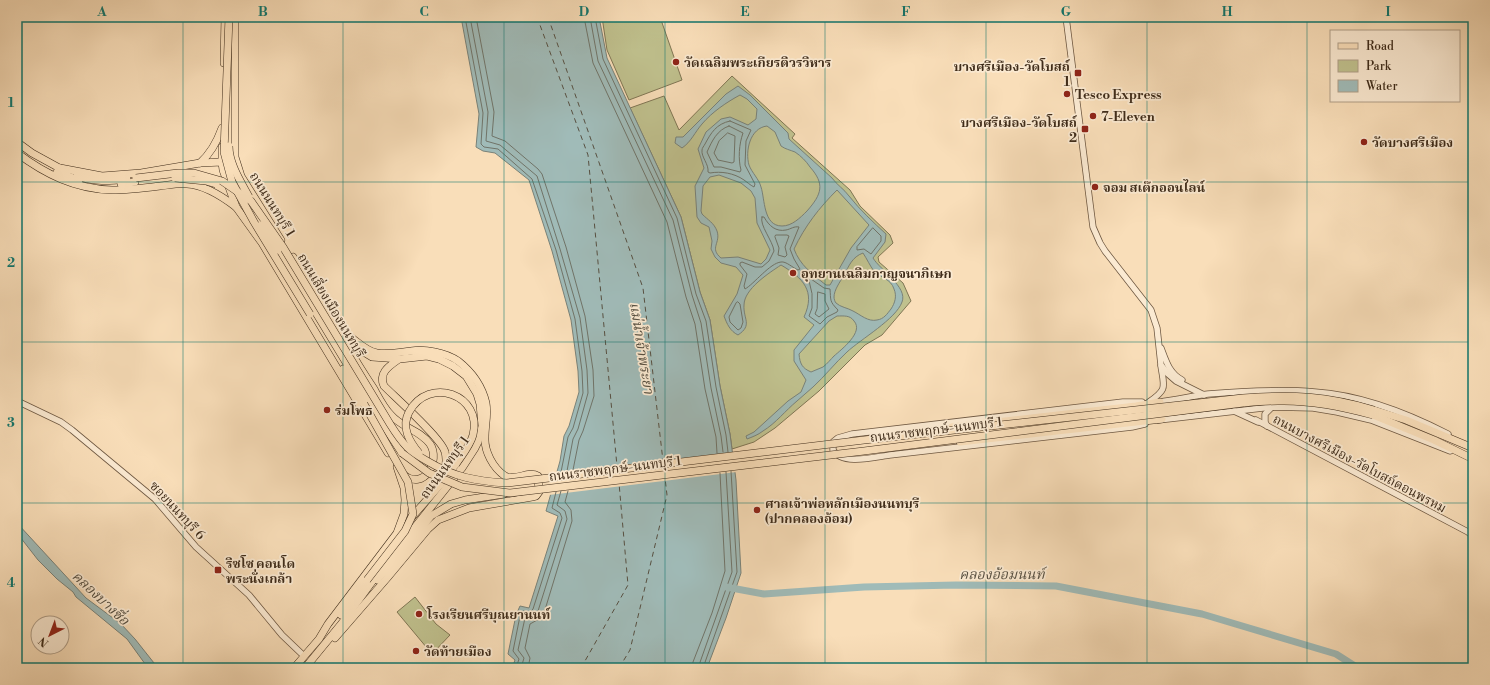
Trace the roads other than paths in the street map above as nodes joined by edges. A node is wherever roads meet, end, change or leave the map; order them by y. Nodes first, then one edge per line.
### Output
1 (225, 17) edge
2 (230, 17) edge
3 (235, 17) edge
4 (1066, 17) edge
5 (222, 128) junction
6 (234, 130) junction
7 (17, 142) edge
8 (17, 146) edge
9 (17, 153) edge
10 (24, 158) junction
11 (197, 164) junction
12 (224, 166) junction
13 (56, 169) junction
14 (241, 176) junction
15 (135, 180) junction
16 (188, 184) junction
17 (196, 186) junction
18 (252, 201) junction
19 (236, 208) junction
20 (277, 232) junction
21 (262, 243) junction
22 (341, 332) junction
23 (1158, 338) junction
24 (344, 340) junction
25 (400, 359) junction
26 (1161, 364) junction
27 (1187, 387) junction
28 (1248, 392) junction
29 (1208, 396) junction
30 (1182, 398) junction
31 (17, 401) edge
32 (1149, 402) junction
33 (1160, 402) junction
34 (364, 404) junction
35 (1272, 407) junction
36 (1249, 409) junction
37 (1237, 411) junction
38 (1374, 412) junction
39 (1191, 415) junction
40 (1182, 418) junction
41 (1162, 419) junction
42 (1267, 426) junction
43 (895, 438) junction
44 (896, 447) junction
45 (1473, 448) edge
46 (402, 453) junction
47 (425, 460) junction
48 (1473, 460) edge
49 (397, 468) junction
50 (522, 481) joint
51 (440, 485) junction
52 (510, 493) junction
53 (397, 533) junction
54 (1473, 536) edge
55 (366, 590) junction
56 (320, 639) junction
57 (304, 656) junction
58 (312, 660) junction
59 (294, 668) edge
60 (305, 668) edge

1 - 5 main road, ถนนนนทบุรี 1
2 - 18 main road, bridge
2 - 34 main road, bridge
3 - 6 main road, ถนนนนทบุรี 1
4 - 23 street, ถนนบางศรีเมือง-วัดโบสถ์ดอนพรหม
5 - 11 main road
5 - 12 main road, ถนนนนทบุรี 1
6 - 12 main road, ถนนนนทบุรี 1
6 - 14 main road, ถนนนนทบุรี 1
7 - 13 main road, ถนนเลี่ยงเมืองนนทบุรี
8 - 13 main road
9 - 10 main road, ถนนเลี่ยงเมืองนนทบุรี
10 - 13 main road, ถนนเลี่ยงเมืองนนทบุรี
10 - 16 main road, ถนนเลี่ยงเมืองนนทบุรี
11 - 12 main road, ถนนเลี่ยงเมืองนนทบุรี
11 - 13 main road, ถนนเลี่ยงเมืองนนทบุรี
11 - 16 main road
12 - 14 main road
12 - 17 main road, ถนนนนทบุรี 1
12 - 19 main road, ถนนนนทบุรี 1
13 - 15 main road, ถนนเลี่ยงเมืองนนทบุรี
14 - 20 main road, ถนนนนทบุรี 1
15 - 18 main road, ถนนเลี่ยงเมืองนนทบุรี, bridge
15 - 46 main road, ถนนเลี่ยงเมืองนนทบุรี, bridge
16 - 17 main road, ถนนเลี่ยงเมืองนนทบุรี
17 - 19 main road, ถนนเลี่ยงเมืองนนทบุรี
18 - 47 main road, ถนนเลี่ยงเมืองนนทบุรี, bridge
19 - 21 main road, ถนนนนทบุรี 1
20 - 21 main road
20 - 22 main road, ถนนนนทบุรี 1
21 - 49 main road, ถนนนนทบุรี 1
22 - 24 main road, ถนนนนทบุรี 1
22 - 58 main road
23 - 26 street, ถนนบางศรีเมือง-วัดโบสถ์ดอนพรหม
23 - 29 street, ถนนบางศรีเมือง-วัดโบสถ์ดอนพรหม
24 - 25 main road, ถนนนนทบุรี 1
24 - 49 main road
25 - 51 main road
25 - 55 main road, ถนนนนทบุรี 1
26 - 27 street, ถนนบางศรีเมือง-วัดโบสถ์ดอนพรหม
26 - 32 street
27 - 29 street, ถนนบางศรีเมือง-วัดโบสถ์ดอนพรหม
27 - 30 street
28 - 29 street, ถนนราชพฤกษ์-นนทบุรี 1
28 - 36 street
28 - 45 street, ถนนราชพฤกษ์-นนทบุรี 1
29 - 30 street, ถนนราชพฤกษ์-นนทบุรี 1
29 - 37 street, ถนนบางศรีเมือง-วัดโบสถ์ดอนพรหม
29 - 39 street
30 - 33 street, ถนนราชพฤกษ์-นนทบุรี 1
30 - 39 street
31 - 57 street, ซอยนนทบุรี 6
32 - 33 street, ถนนราชพฤกษ์-นนทบุรี 1
32 - 41 street, ถนนราชพฤกษ์-นนทบุรี 1
33 - 43 main road, bridge
34 - 46 main road, bridge
34 - 56 main road, bridge
35 - 36 street, ถนนราชพฤกษ์-นนทบุรี 1
35 - 42 street
35 - 48 street, ถนนราชพฤกษ์-นนทบุรี 1
36 - 37 street, ถนนราชพฤกษ์-นนทบุรี 1
37 - 40 street, ถนนราชพฤกษ์-นนทบุรี 1
37 - 42 street, ถนนบางศรีเมือง-วัดโบสถ์ดอนพรหม
38 - 43 main road, ถนนราชพฤกษ์-นนทบุรี 1, bridge
38 - 44 main road, ถนนราชพฤกษ์-นนทบุรี 1, bridge
38 - 45 main road, ถนนราชพฤกษ์-นนทบุรี 1
38 - 48 main road, ถนนราชพฤกษ์-นนทบุรี 1
39 - 40 street
40 - 41 street, ถนนราชพฤกษ์-นนทบุรี 1
41 - 44 main road, bridge
42 - 54 street, ถนนบางศรีเมือง-วัดโบสถ์ดอนพรหม
43 - 50 main road, ถนนราชพฤกษ์-นนทบุรี 1, bridge
44 - 52 main road, ถนนราชพฤกษ์-นนทบุรี 1, bridge
46 - 52 main road, ถนนราชพฤกษ์-นนทบุรี 1, bridge
47 - 50 main road, ถนนเลี่ยงเมืองนนทบุรี, bridge
47 - 51 main road, bridge
49 - 53 main road, ถนนนนทบุรี 1
51 - 53 main road
52 - 55 main road, bridge
53 - 56 main road, ถนนนนทบุรี 1
55 - 58 main road, ถนนนนทบุรี 1
56 - 57 main road, ถนนนนทบุรี 1
57 - 59 main road, ถนนนนทบุรี 1
58 - 60 main road, ถนนนนทบุรี 1

